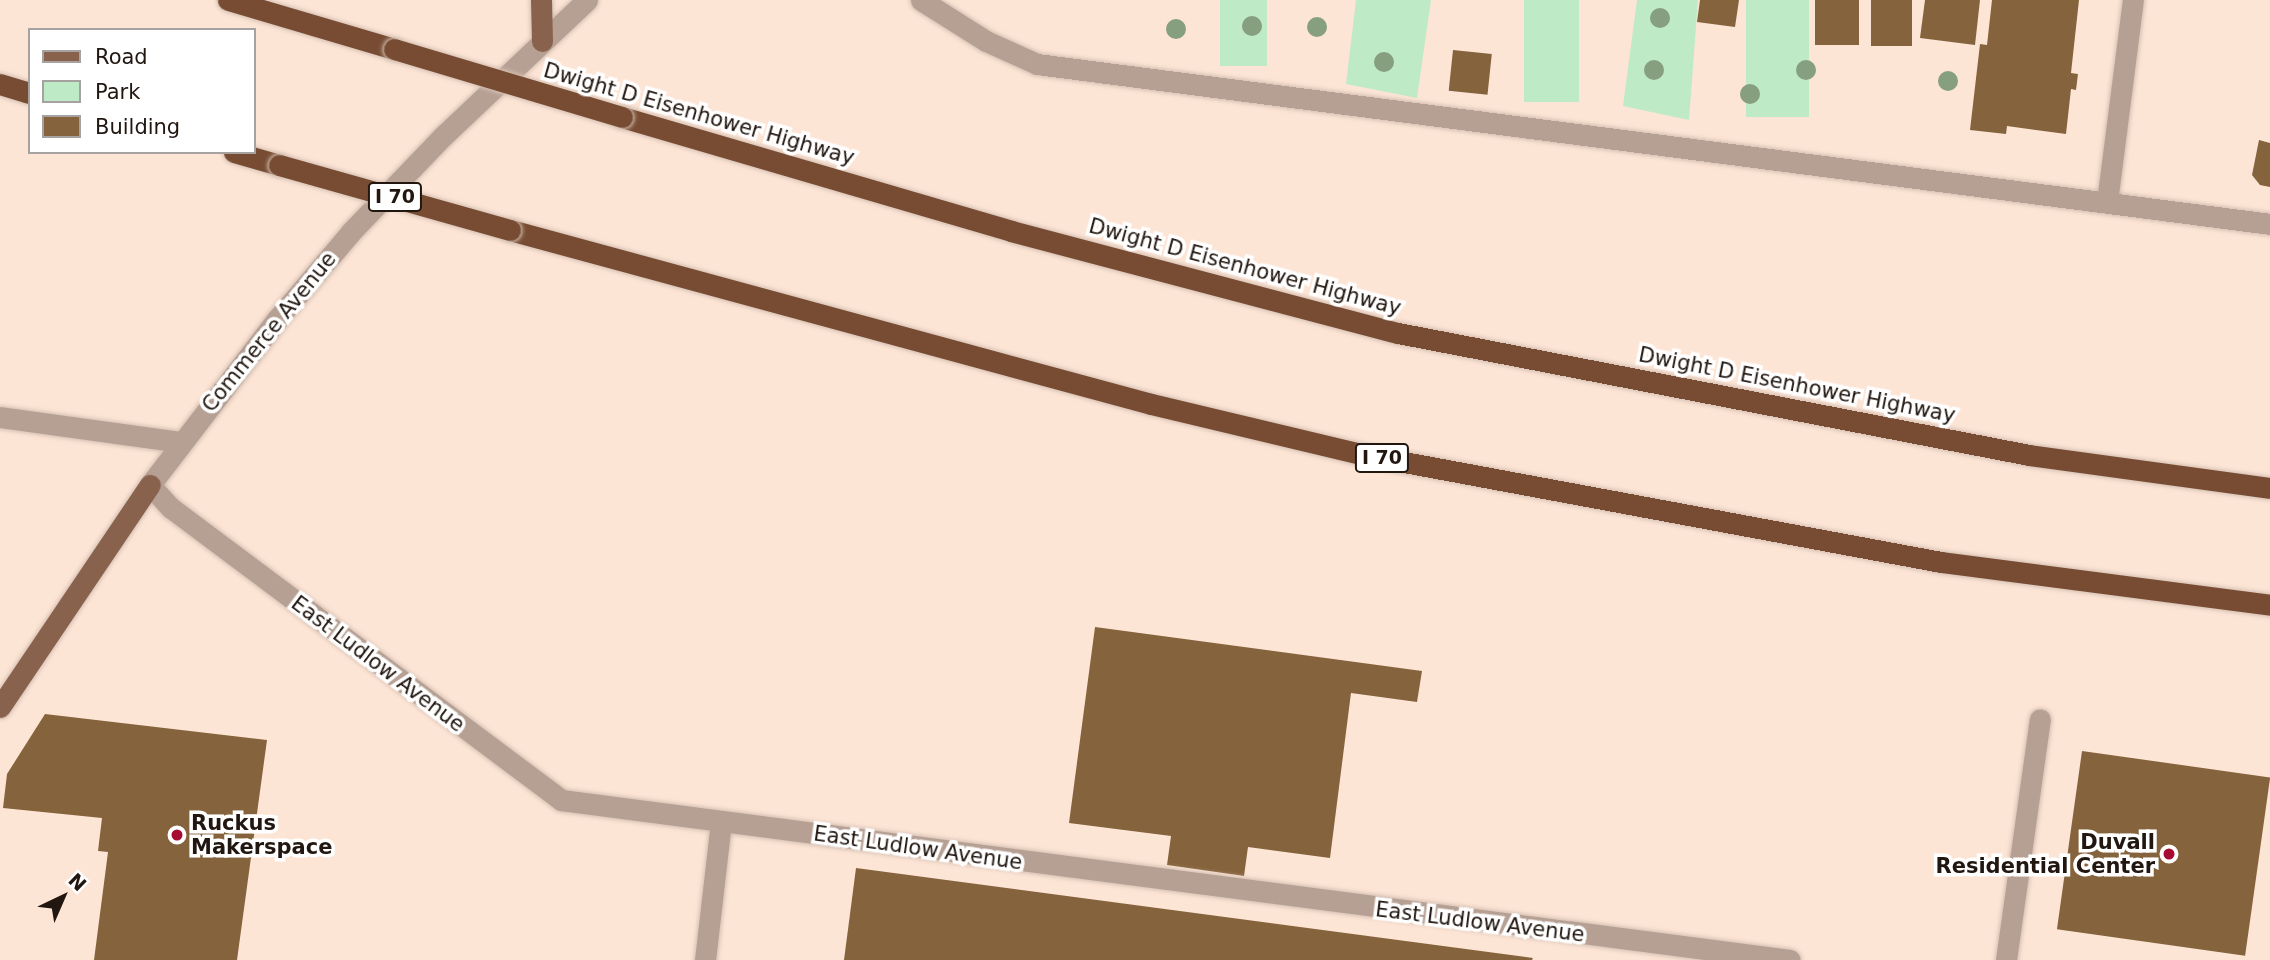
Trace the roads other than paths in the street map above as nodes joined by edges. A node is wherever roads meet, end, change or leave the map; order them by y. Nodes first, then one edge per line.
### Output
1 (228, 0) edge
2 (541, 0) edge
3 (587, 0) edge
4 (921, 0) edge
5 (2133, 0) edge
6 (542, 41) junction
7 (0, 84) edge
8 (28, 92) edge
9 (241, 154) edge
10 (2107, 202) junction
11 (2270, 224) edge
12 (0, 417) edge
13 (180, 442) junction
14 (150, 485) junction
15 (2270, 488) edge
16 (2270, 605) edge
17 (0, 707) edge
18 (2040, 719) dead end
19 (721, 821) junction
20 (705, 960) edge
21 (1790, 960) edge
22 (2006, 960) edge

1 - 15 highway, Dwight D Eisenhower Highway, bridge
2 - 6 main road
3 - 6 street, Commerce Avenue
4 - 10 street
5 - 10 street
6 - 13 street, Commerce Avenue
7 - 8 highway
9 - 16 highway, I 70, bridge
10 - 11 street
12 - 13 street
13 - 14 street, Commerce Avenue
14 - 17 main road, Commerce Avenue
14 - 19 street, East Ludlow Avenue
18 - 22 street
19 - 20 street
19 - 21 street, East Ludlow Avenue

